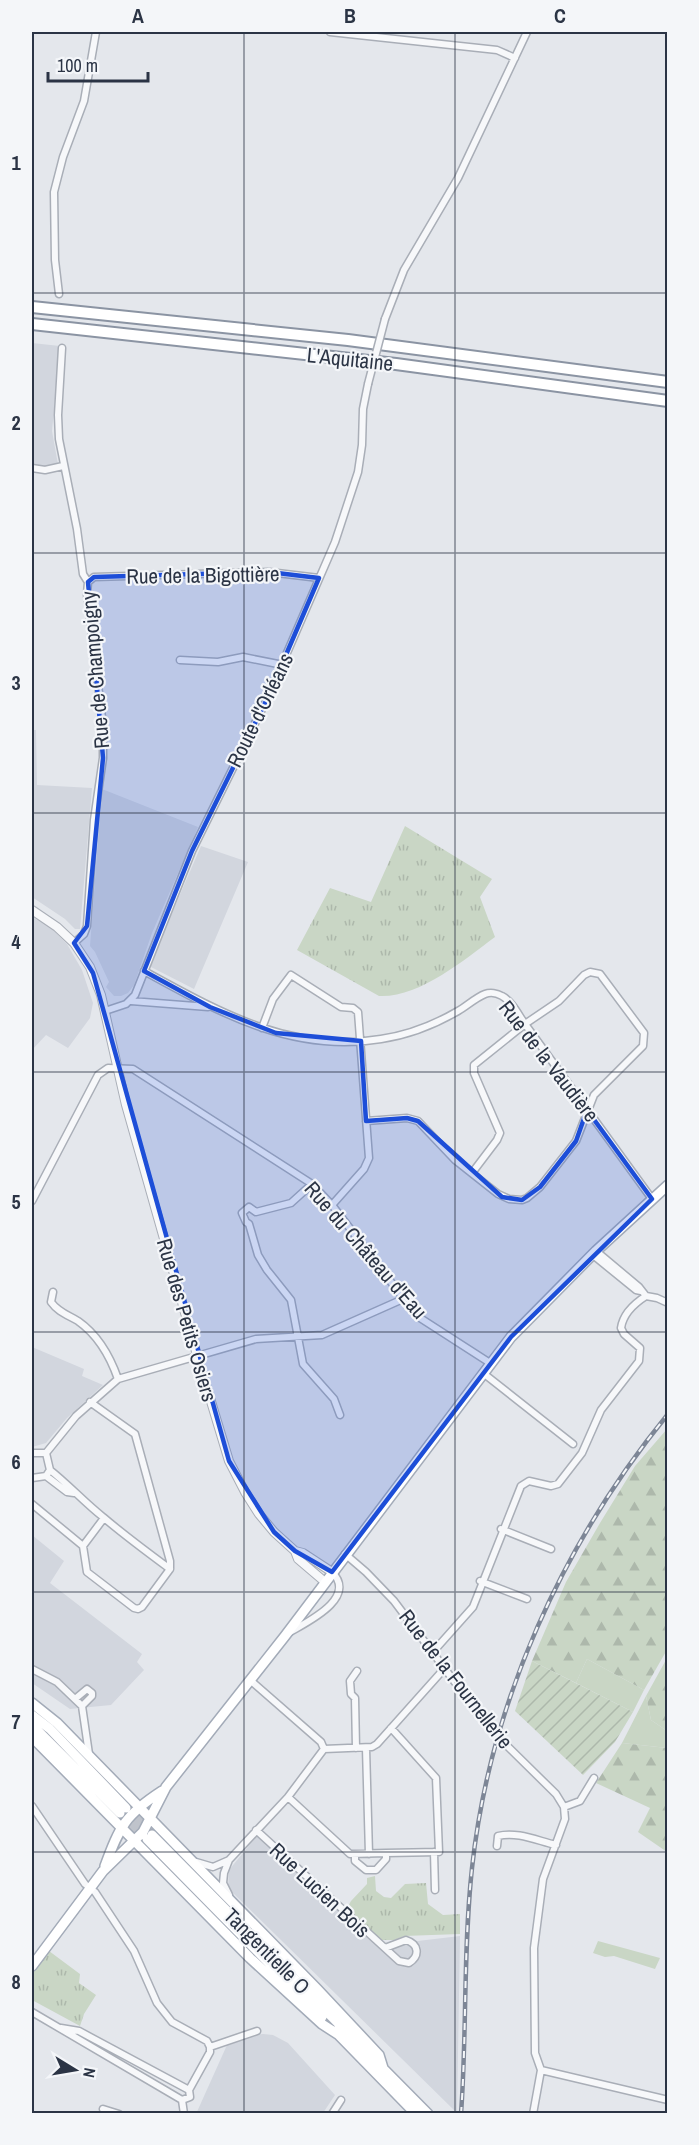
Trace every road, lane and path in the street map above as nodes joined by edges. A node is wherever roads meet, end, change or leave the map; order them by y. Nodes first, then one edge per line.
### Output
1 (96, 32) edge
2 (330, 32) edge
3 (527, 32) edge
4 (515, 58) junction
5 (60, 294) dead end
6 (32, 308) edge
7 (32, 324) edge
8 (62, 348) dead end
9 (668, 382) edge
10 (668, 400) edge
11 (63, 466) junction
12 (32, 468) edge
13 (319, 578) junction
14 (88, 582) junction
15 (180, 660) dead end
16 (283, 665) junction
17 (32, 910) edge
18 (74, 944) junction
19 (144, 971) junction
20 (131, 1001) junction
21 (210, 1007) junction
22 (105, 1011) junction
23 (525, 1024) junction
24 (262, 1028) junction
25 (361, 1041) junction
26 (118, 1068) junction
27 (587, 1110) junction
28 (366, 1121) junction
29 (472, 1173) junction
30 (312, 1184) junction
31 (668, 1185) edge
32 (652, 1199) junction
33 (32, 1201) edge
34 (332, 1205) junction
35 (256, 1212) junction
36 (249, 1224) junction
37 (594, 1253) junction
38 (53, 1292) dead end
39 (643, 1293) junction
40 (403, 1299) junction
41 (668, 1303) edge
42 (299, 1337) junction
43 (197, 1355) junction
44 (490, 1363) junction
45 (483, 1373) junction
46 (118, 1379) junction
47 (90, 1402) junction
48 (340, 1415) dead end
49 (573, 1444) dead end
50 (32, 1453) edge
51 (46, 1453) junction
52 (48, 1473) junction
53 (32, 1478) edge
54 (32, 1504) edge
55 (104, 1518) junction
56 (502, 1529) junction
57 (83, 1546) junction
58 (551, 1549) dead end
59 (295, 1551) junction
60 (345, 1554) junction
61 (170, 1569) junction
62 (332, 1572) junction
63 (325, 1582) junction
64 (481, 1582) junction
65 (527, 1599) dead end
66 (285, 1635) junction
67 (432, 1653) junction
68 (32, 1669) edge
69 (444, 1669) junction
70 (357, 1671) dead end
71 (250, 1680) junction
72 (75, 1699) junction
73 (32, 1703) edge
74 (82, 1706) junction
75 (32, 1715) edge
76 (32, 1725) edge
77 (391, 1728) junction
78 (32, 1737) edge
79 (356, 1748) junction
80 (366, 1748) junction
81 (324, 1749) junction
82 (90, 1757) junction
83 (594, 1778) dead end
84 (163, 1791) junction
85 (288, 1797) junction
86 (32, 1806) edge
87 (564, 1807) junction
88 (139, 1808) junction
89 (151, 1819) junction
90 (120, 1828) junction
91 (256, 1830) junction
92 (133, 1841) junction
93 (556, 1845) junction
94 (497, 1846) dead end
95 (435, 1852) junction
96 (386, 1853) junction
97 (355, 1854) junction
98 (369, 1854) junction
99 (191, 1860) junction
100 (229, 1860) junction
101 (103, 1871) junction
102 (90, 1888) junction
103 (435, 1890) dead end
104 (263, 1936) junction
105 (385, 1948) junction
106 (32, 1966) edge
107 (32, 2012) edge
108 (57, 2027) junction
109 (257, 2031) dead end
110 (339, 2035) junction
111 (210, 2047) junction
112 (383, 2068) junction
113 (541, 2070) junction
114 (189, 2090) junction
115 (182, 2100) junction
116 (341, 2100) dead end
117 (668, 2100) edge
118 (103, 2109) dead end
119 (119, 2114) edge
120 (184, 2114) edge
121 (332, 2114) edge
122 (416, 2114) edge
123 (428, 2114) edge
124 (533, 2114) edge

1 - 5 street
2 - 4 street
3 - 4 street, Route d'Orléans
4 - 13 street, Route d'Orléans, bridge
6 - 9 highway, L'Aquitaine
7 - 10 highway, L'Aquitaine
8 - 11 street, Rue de Champoigny
11 - 12 street
11 - 14 street, Rue de Champoigny
13 - 14 street, Rue de la Bigottière
13 - 16 street, Route d'Orléans
14 - 18 street, Rue de Champoigny
15 - 16 street
16 - 19 street, Route d'Orléans
17 - 18 street, Rue des Petits Osiers
18 - 22 street, Rue des Petits Osiers
19 - 20 street, Route d'Orléans
19 - 21 street, Rue de la Vaudière
20 - 21 street, Rue de la Vaudière
20 - 22 street
21 - 24 street, Rue de la Vaudière
22 - 26 street, Rue des Petits Osiers
23 - 25 street, Rue de la Vaudière
23 - 27 street, Rue de la Vaudière
23 - 27 street
23 - 29 street
24 - 25 street, Rue de la Vaudière
24 - 25 street
25 - 28 street
26 - 30 street, Rue du Château d'Eau
26 - 33 street
26 - 43 street, Rue des Petits Osiers
27 - 29 street
27 - 32 street, Rue de la Vaudière
28 - 29 street
28 - 34 street
30 - 34 street, Rue du Château d'Eau
30 - 35 street
31 - 32 main road
32 - 37 main road
34 - 40 street, Rue du Château d'Eau
35 - 36 street
35 - 36 street
36 - 42 street
37 - 39 street
37 - 44 main road
38 - 46 street
39 - 41 street
39 - 56 street
40 - 42 street
40 - 44 street, Rue du Château d'Eau
42 - 43 street
42 - 48 street
43 - 46 street
43 - 59 street, Rue des Petits Osiers
44 - 45 main road
45 - 49 street
45 - 60 main road
46 - 47 street
47 - 51 street
47 - 61 street
50 - 51 street
51 - 52 street
52 - 53 street
52 - 55 street
54 - 57 street
55 - 57 street
55 - 61 street
56 - 58 street
56 - 64 street
57 - 61 street
59 - 62 street, Rue des Petits Osiers
59 - 63 street, Rue des Petits Osiers
60 - 62 main road
60 - 67 street, Rue de la Fournellerie
62 - 63 main road
62 - 66 street
63 - 66 main road
64 - 65 street
64 - 67 street
66 - 71 main road
67 - 69 street, Rue de la Fournellerie
68 - 72 street
69 - 77 street
69 - 87 street, Rue de la Fournellerie
70 - 79 street
71 - 81 street
71 - 84 main road
72 - 74 street
72 - 74 street
73 - 82 main road
74 - 82 street
75 - 76 main road
77 - 80 street
77 - 95 street
78 - 90 main road
79 - 80 street
79 - 81 street
80 - 98 street
81 - 85 street
82 - 88 main road
83 - 87 street
84 - 88 main road
84 - 89 main road
85 - 91 street
85 - 97 street
86 - 102 street
87 - 93 street
88 - 89 main road
88 - 90 main road
89 - 92 main road
89 - 99 main road
90 - 92 main road
90 - 101 main road
91 - 100 street
91 - 105 street, Rue Lucien Bois
92 - 101 main road
92 - 110 main road
93 - 94 street
93 - 113 street
95 - 96 street
95 - 103 street
96 - 97 street
96 - 98 street
97 - 98 street
99 - 100 street
99 - 104 main road
100 - 104 street
101 - 102 main road
102 - 106 main road
102 - 111 street
104 - 112 main road
105 - 105 street, Rue Lucien Bois
107 - 108 street
108 - 114 street
108 - 115 street
109 - 111 street
110 - 112 main road, Tangentielle O
110 - 122 main road
111 - 114 street
112 - 123 main road
113 - 117 street
113 - 124 street
114 - 115 street
115 - 120 street
116 - 121 street
118 - 119 street

